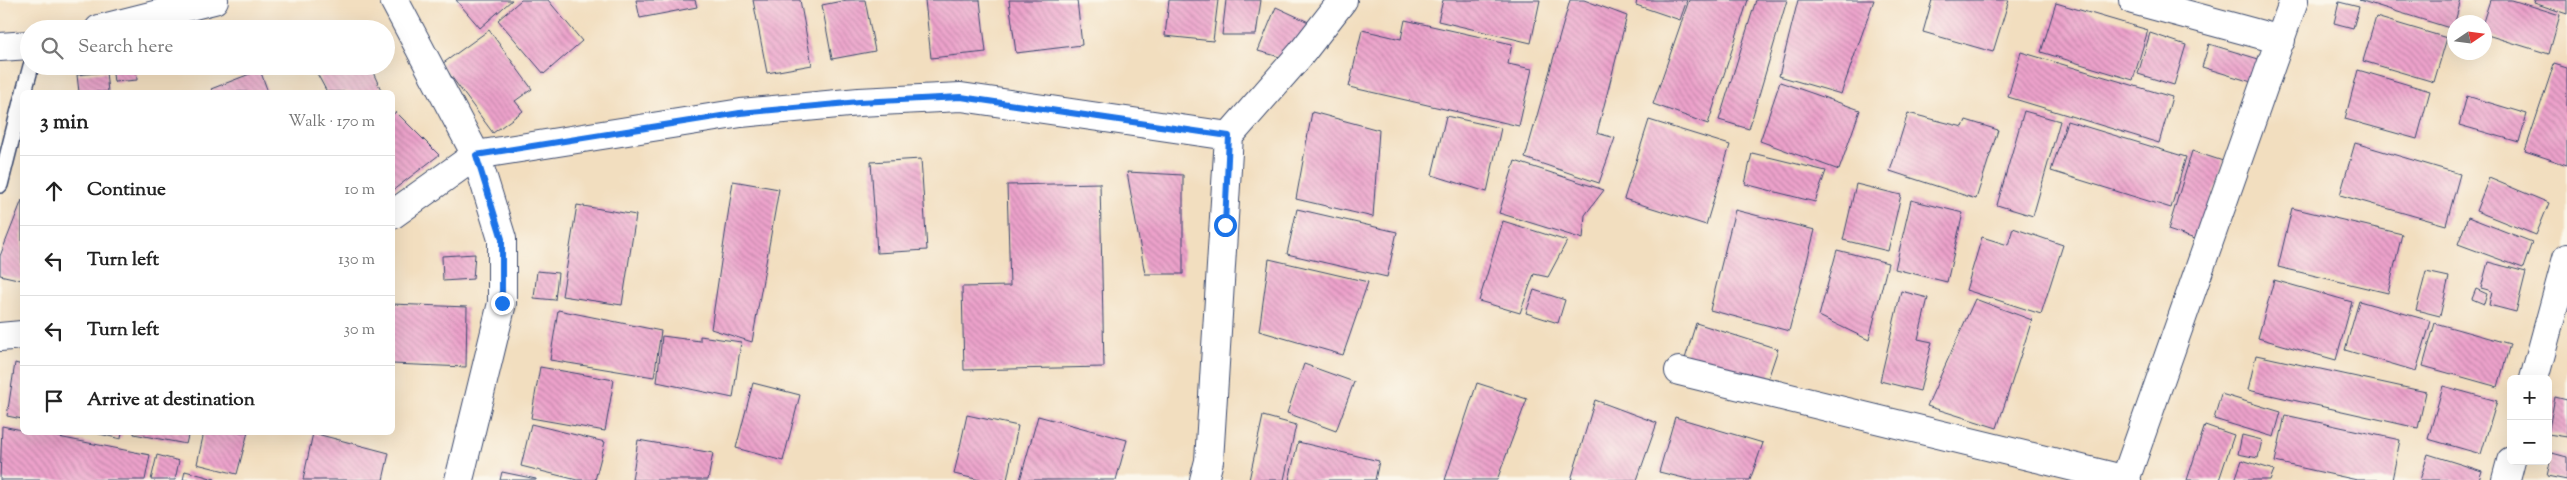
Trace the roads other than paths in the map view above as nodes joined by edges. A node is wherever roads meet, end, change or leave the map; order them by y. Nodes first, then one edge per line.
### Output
1 (214, 0) edge
2 (394, 0) edge
3 (1344, 0) edge
4 (2133, 0) edge
5 (2294, 0) edge
6 (135, 20) edge
7 (2281, 40) junction
8 (20, 46) edge
9 (0, 47) edge
10 (29, 75) edge
11 (25, 90) edge
12 (20, 106) edge
13 (1229, 136) junction
14 (476, 155) junction
15 (0, 185) edge
16 (395, 213) edge
17 (2567, 258) edge
18 (20, 335) edge
19 (0, 337) edge
20 (1679, 371) dead end
21 (2535, 375) edge
22 (2510, 465) edge
23 (458, 480) edge
24 (1204, 480) edge
25 (2126, 480) edge
26 (2506, 480) edge

1 - 6 street
2 - 14 street
3 - 13 street
4 - 7 street
5 - 7 street
7 - 25 street
8 - 9 street
10 - 11 lane
12 - 15 lane
13 - 14 street
13 - 24 street
14 - 16 street
14 - 23 street
17 - 21 street
18 - 19 street
20 - 25 street
22 - 26 street

